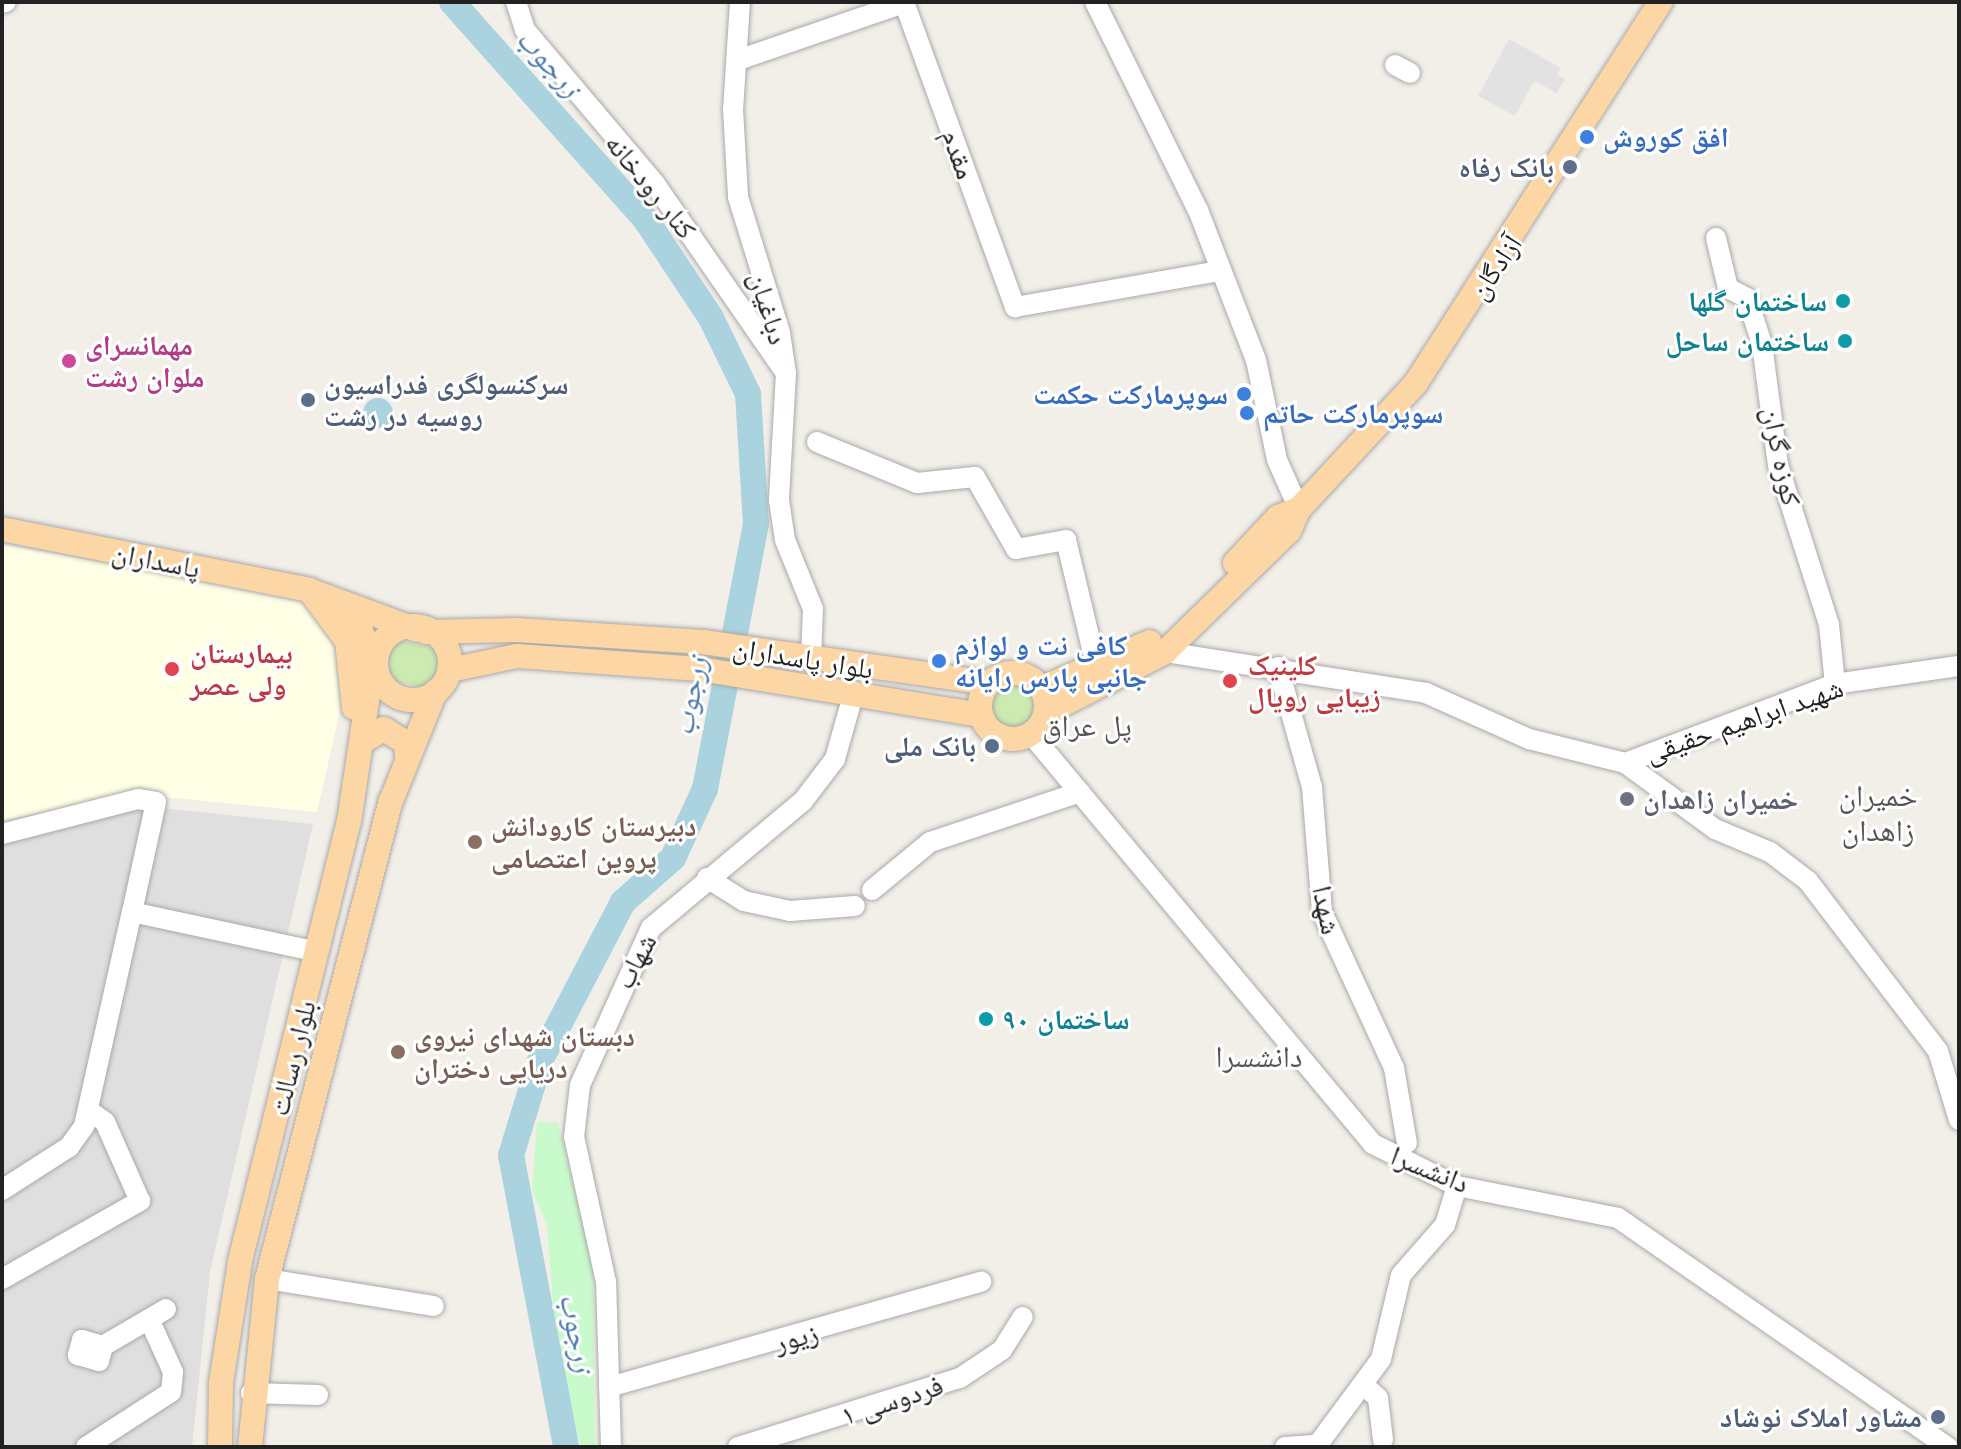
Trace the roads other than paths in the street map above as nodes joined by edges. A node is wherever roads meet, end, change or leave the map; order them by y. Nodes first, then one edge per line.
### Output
1 (516, 2) edge
2 (740, 2) edge
3 (904, 2) edge
4 (1095, 2) edge
5 (1661, 2) edge
6 (738, 60) junction
7 (1716, 238) dead end
8 (1220, 271) junction
9 (786, 373) junction
10 (817, 442) dead end
11 (1299, 509) junction
12 (2, 529) edge
13 (309, 590) junction
14 (422, 631) junction
15 (1186, 635) junction
16 (1165, 652) junction
17 (1205, 655) junction
18 (811, 659) junction
19 (372, 663) junction
20 (1959, 666) edge
21 (1278, 667) junction
22 (455, 669) junction
23 (1097, 669) junction
24 (989, 683) junction
25 (1835, 684) junction
26 (1042, 688) junction
27 (435, 692) junction
28 (854, 692) junction
29 (1046, 713) junction
30 (981, 715) junction
31 (1031, 734) junction
32 (363, 741) junction
33 (407, 755) junction
34 (1625, 763) junction
35 (1080, 792) junction
36 (349, 822) junction
37 (2, 834) edge
38 (707, 878) junction
39 (872, 890) dead end
40 (855, 906) dead end
41 (132, 912) junction
42 (318, 952) junction
43 (88, 1110) junction
44 (1959, 1120) edge
45 (1407, 1143) dead end
46 (1457, 1186) junction
47 (2, 1190) edge
48 (2, 1279) edge
49 (267, 1279) junction
50 (981, 1282) dead end
51 (434, 1306) dead end
52 (1023, 1317) dead end
53 (103, 1346) dead end
54 (609, 1387) junction
55 (1366, 1387) junction
56 (251, 1393) junction
57 (318, 1395) dead end
58 (1383, 1440) dead end
59 (1316, 1446) edge
60 (86, 1447) edge
61 (220, 1447) edge
62 (250, 1447) edge
63 (611, 1447) edge
64 (738, 1447) edge
65 (1285, 1447) edge
66 (1948, 1447) edge

1 - 9 street, کنار رودخانه
2 - 6 street, دباغیان
3 - 6 street
3 - 8 street, مقدم
4 - 8 street
5 - 11 main road, آزادگان
6 - 9 street, دباغیان
7 - 25 street, کوزه گران
8 - 11 street
9 - 18 street, دباغیان
10 - 23 street
11 - 15 main road, آزادگان
11 - 23 main road, آزادگان
12 - 13 main road, پاسداران
13 - 14 main road
13 - 19 main road
13 - 36 main road
14 - 18 main road, بلوار پاسداران
14 - 19 main road
14 - 22 main road
15 - 16 main road, آزادگان
15 - 17 street
16 - 17 street
16 - 29 main road, آزادگان
17 - 21 street
18 - 24 main road, بلوار پاسداران
19 - 27 main road
19 - 32 main road, بلوار رسالت
20 - 25 street, شهید ابراهیم حقیقی
21 - 34 street
21 - 45 street, شهدا
22 - 27 main road
22 - 28 main road, بلوار پاسداران
23 - 26 main road, آزادگان
24 - 26 main road
24 - 30 main road
25 - 34 street, شهید ابراهیم حقیقی
26 - 29 main road
27 - 33 main road, بلوار رسالت
28 - 30 main road, بلوار پاسداران
28 - 38 street, شهاب
29 - 31 main road
30 - 31 main road
31 - 35 street, دانشسرا
32 - 33 main road
32 - 36 main road, بلوار رسالت
33 - 49 main road, بلوار رسالت
34 - 44 street
35 - 39 street
35 - 46 street, دانشسرا
36 - 42 main road, بلوار رسالت
37 - 41 street
38 - 40 street
38 - 54 street, شهاب
41 - 42 street
41 - 43 street
42 - 61 main road, بلوار رسالت
43 - 47 street
43 - 48 street
46 - 55 street
46 - 66 street, دانشسرا
49 - 51 street
49 - 56 main road, بلوار رسالت
50 - 54 street, زیور
52 - 64 street, فردوسی ۱
53 - 60 street
54 - 63 street, شهاب
55 - 58 street
55 - 59 street
56 - 57 street
56 - 62 main road, بلوار رسالت
59 - 65 street

